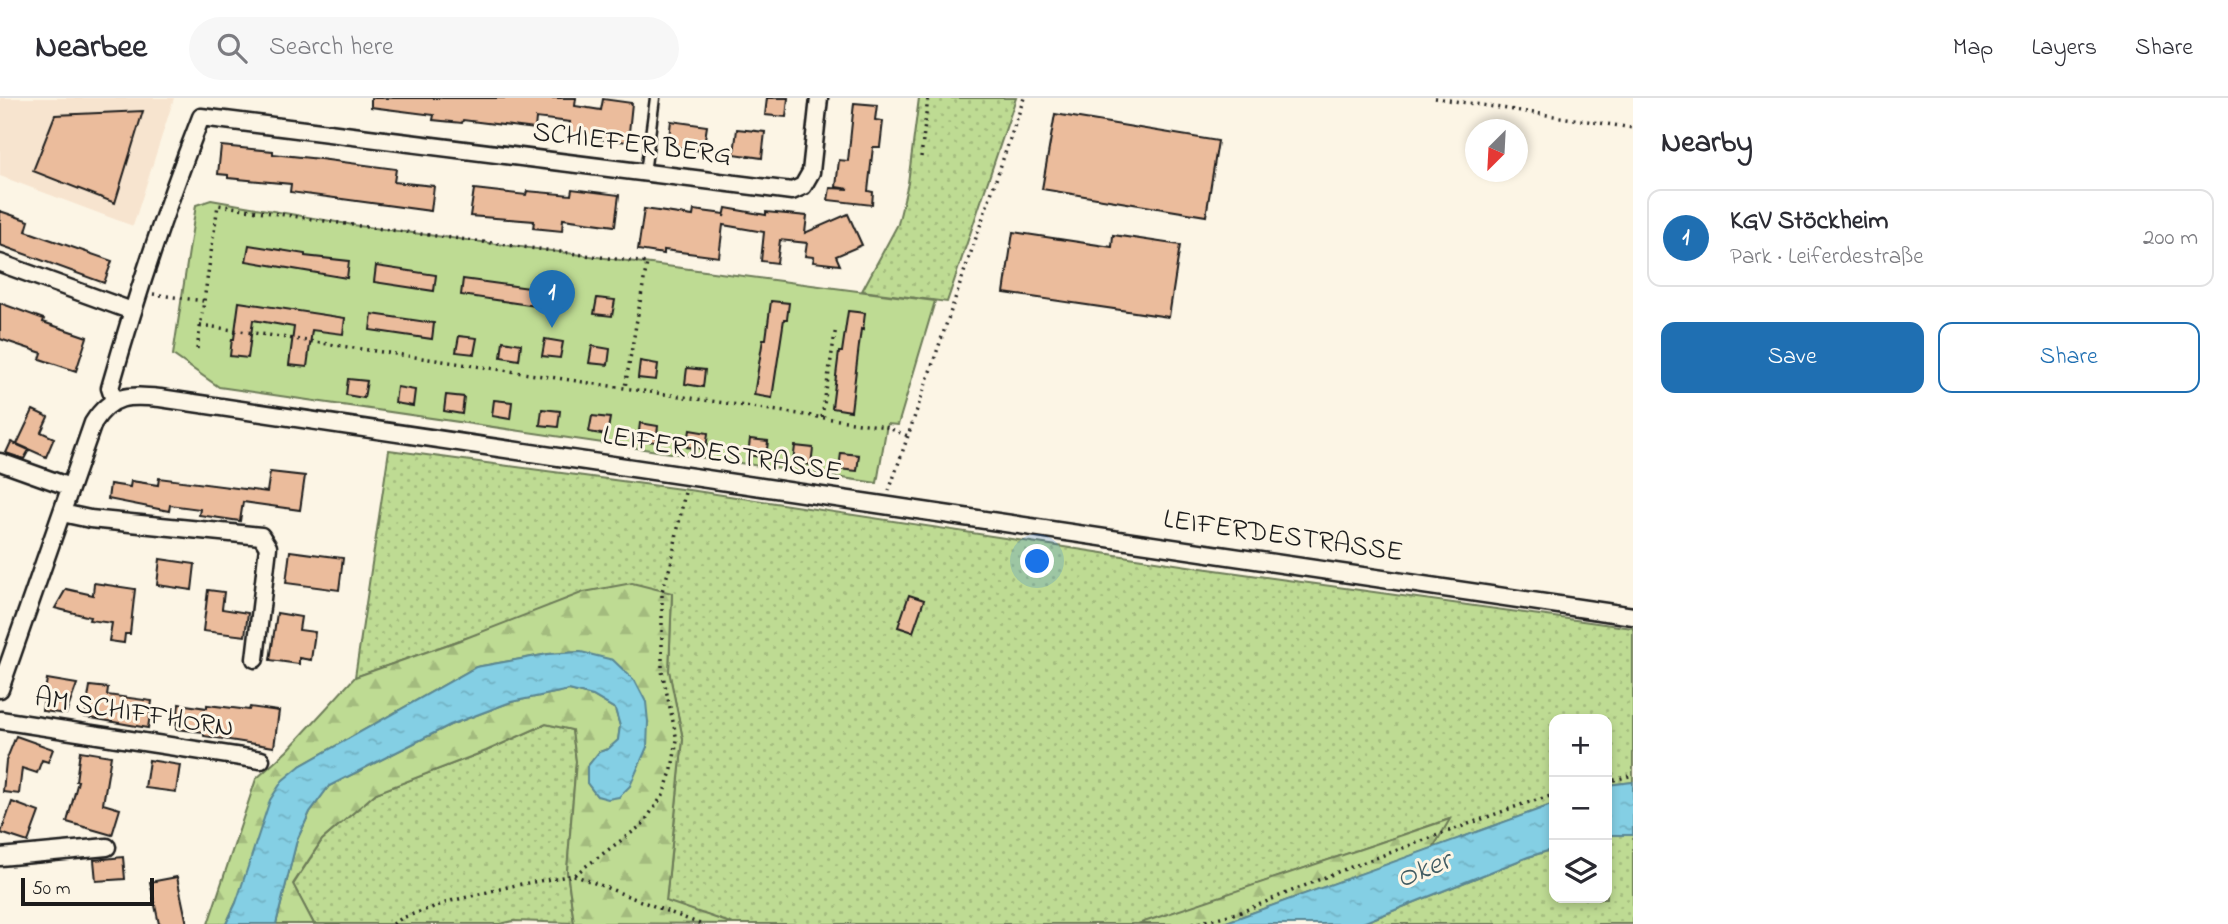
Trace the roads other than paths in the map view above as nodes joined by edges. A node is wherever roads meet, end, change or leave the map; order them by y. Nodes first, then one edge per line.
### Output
1 (655, 98) edge
2 (819, 98) edge
3 (645, 173) junction
4 (0, 263) edge
5 (132, 311) junction
6 (114, 400) junction
7 (0, 462) edge
8 (70, 487) junction
9 (62, 513) junction
10 (1633, 616) edge
11 (255, 659) dead end
12 (0, 689) edge
13 (0, 720) edge
14 (261, 760) dead end
15 (107, 847) dead end
16 (0, 857) edge

1 - 3 lane
2 - 3 street, SCHIEFER BERG
3 - 5 street, SCHIEFER BERG
4 - 5 street
5 - 6 street, SCHIEFER BERG
6 - 8 street
6 - 10 street, LEIFERDESTRASSE
7 - 8 street
8 - 9 street
9 - 11 street
9 - 12 street
13 - 14 street, AM SCHIFFHORN
15 - 16 street

